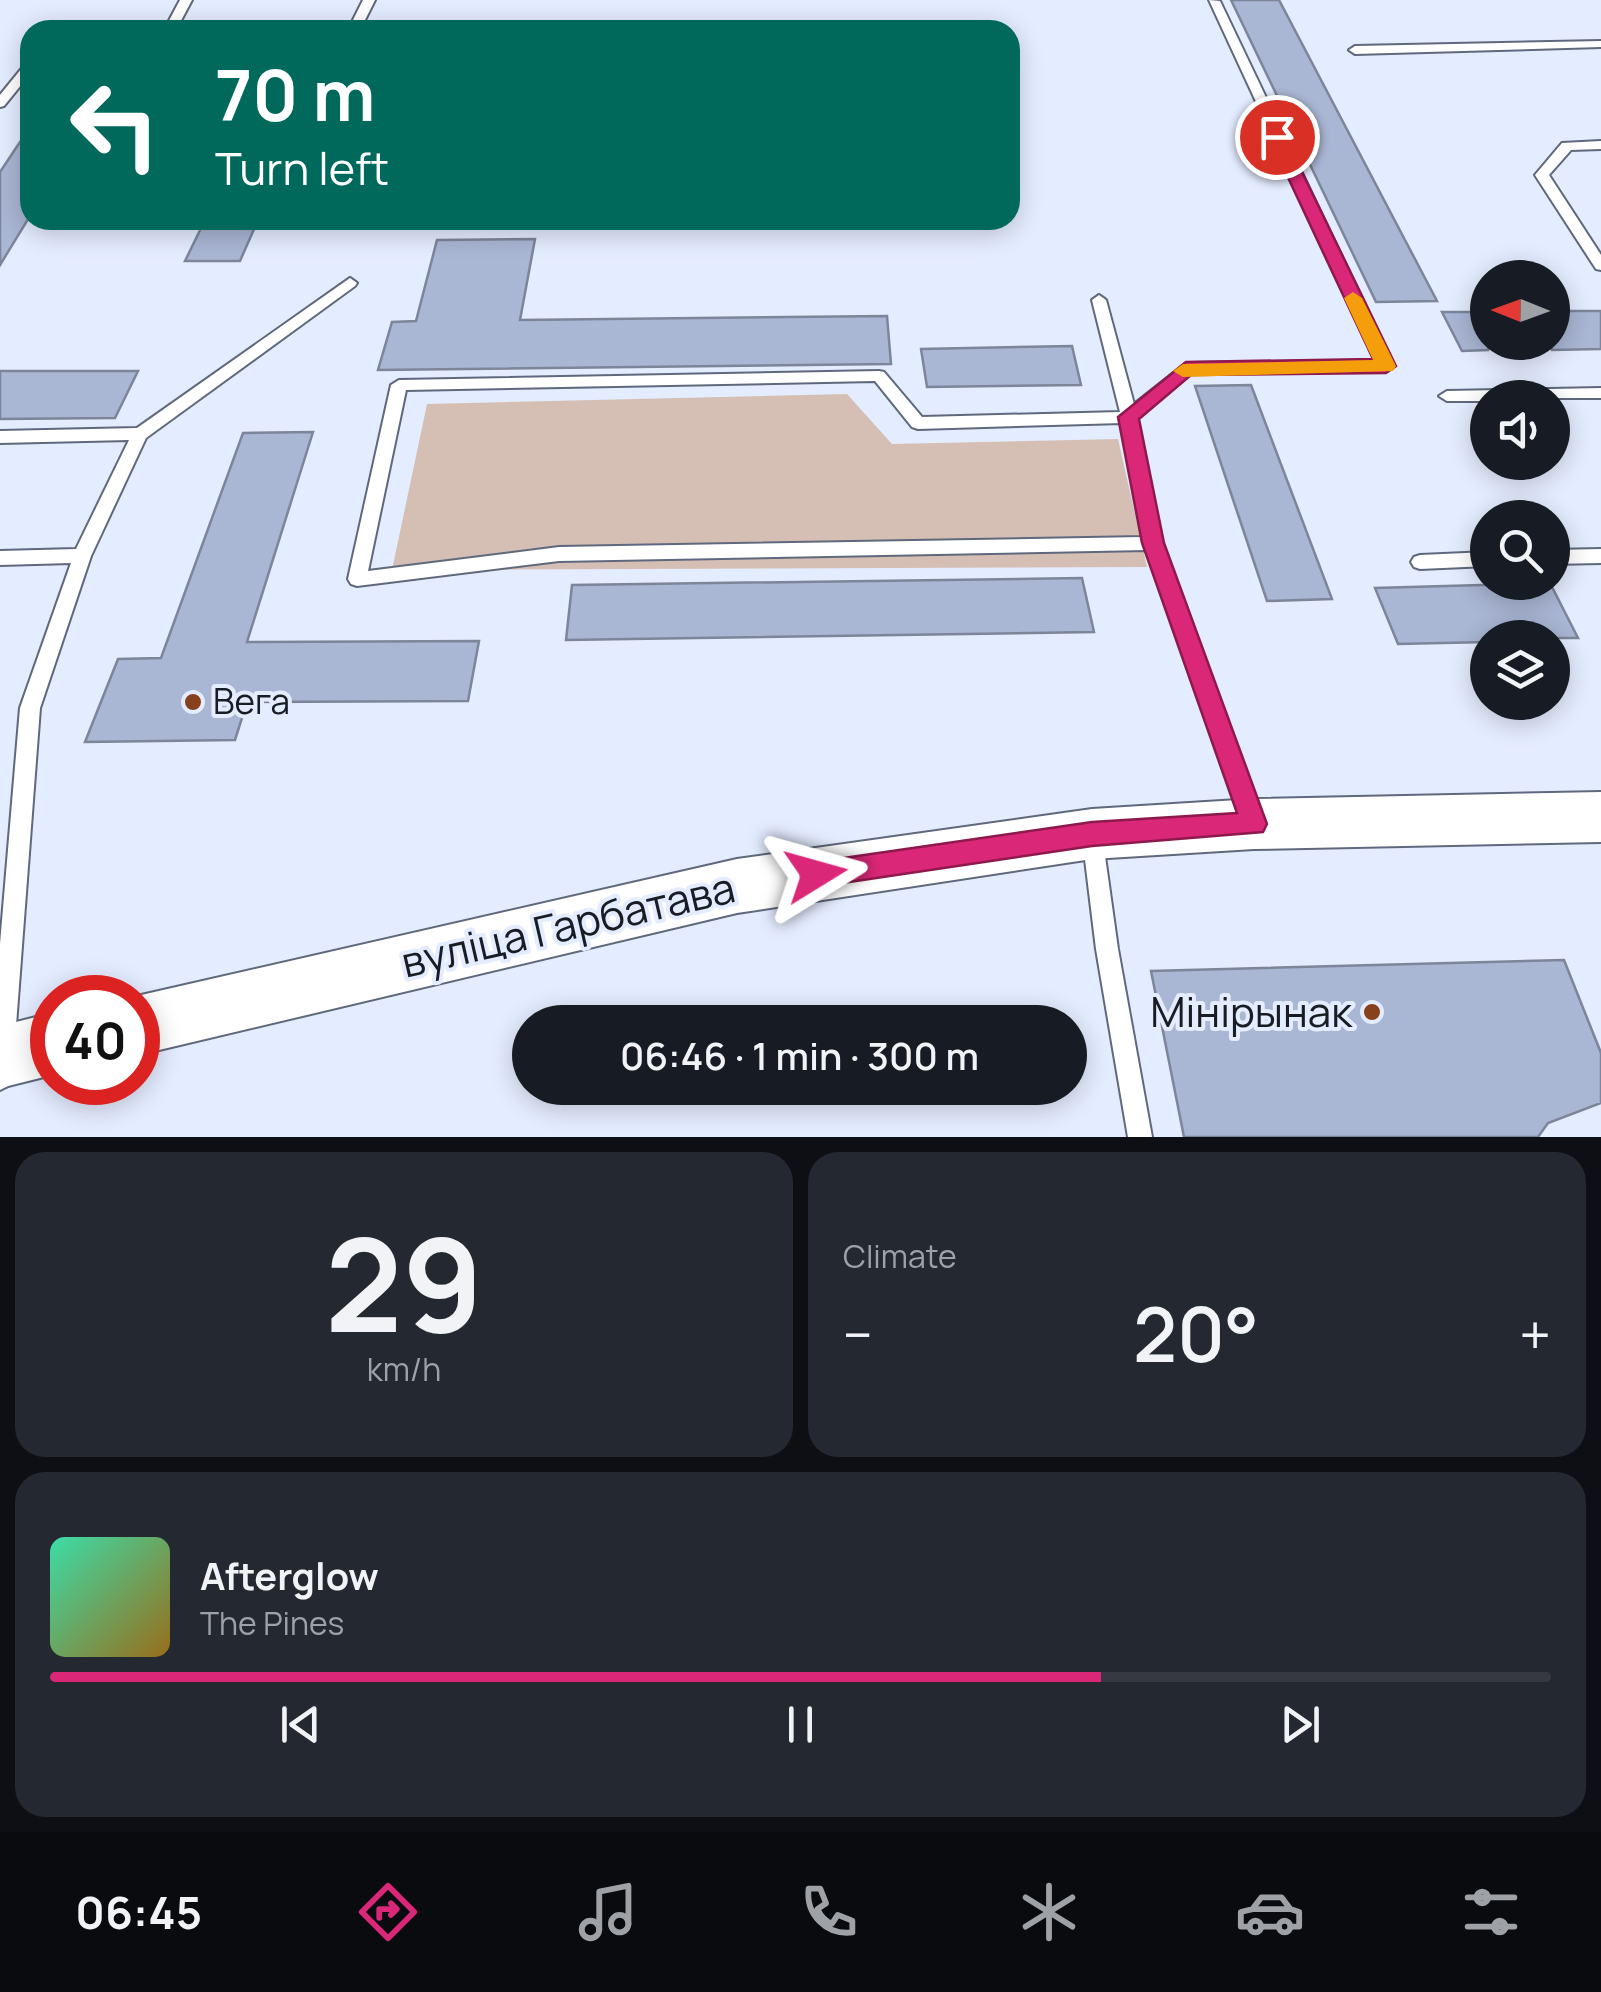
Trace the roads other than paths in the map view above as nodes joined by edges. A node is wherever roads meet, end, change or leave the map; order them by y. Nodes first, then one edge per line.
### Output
1 (1214, 1) edge
2 (1601, 44) edge
3 (1355, 50) dead end
4 (20, 78) edge
5 (0, 103) edge
6 (1601, 145) edge
7 (1601, 266) edge
8 (350, 283) dead end
9 (1100, 300) dead end
10 (1601, 393) edge
11 (1447, 396) dead end
12 (1128, 417) junction
13 (140, 434) junction
14 (0, 437) edge
15 (1153, 543) junction
16 (82, 556) junction
17 (1601, 556) edge
18 (1570, 557) edge
19 (0, 558) edge
20 (1470, 561) edge
21 (1420, 562) dead end
22 (1601, 816) edge
23 (1254, 824) junction
24 (1092, 834) junction
25 (160, 1019) edge
26 (14, 1059) edge
27 (1140, 1137) edge

1 - 12 lane
2 - 3 lane
4 - 5 lane
6 - 7 lane
8 - 13 lane
9 - 12 lane
10 - 11 lane
12 - 15 lane
12 - 15 lane
13 - 14 lane
13 - 16 lane
15 - 23 lane
16 - 19 lane
16 - 26 lane
17 - 18 lane
20 - 21 lane
22 - 23 street, вуліца Гарбатава
23 - 24 street, вуліца Гарбатава
24 - 25 street, вуліца Гарбатава
24 - 27 lane

